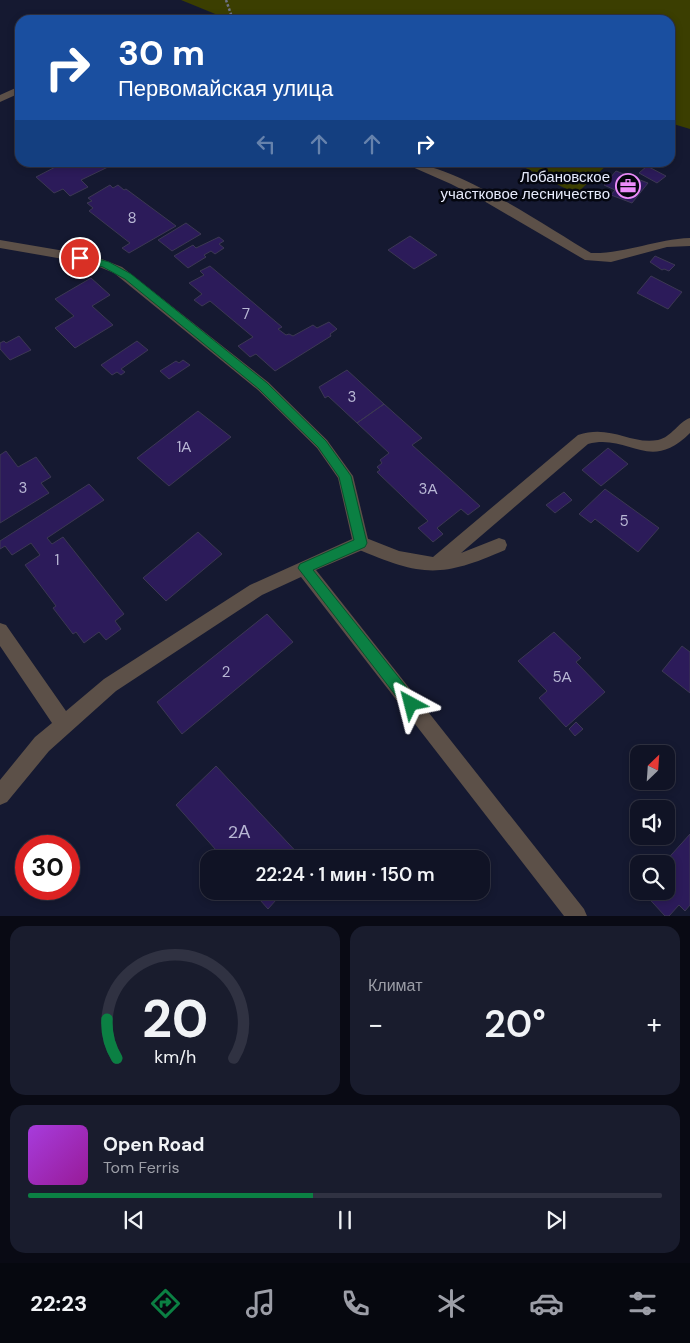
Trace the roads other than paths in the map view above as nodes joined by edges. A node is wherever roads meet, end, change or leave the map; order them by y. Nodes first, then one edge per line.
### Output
1 (15, 92) edge
2 (0, 100) edge
3 (419, 167) edge
4 (690, 242) edge
5 (0, 244) edge
6 (690, 424) edge
7 (361, 543) junction
8 (499, 545) dead end
9 (435, 564) junction
10 (304, 568) junction
11 (0, 631) edge
12 (64, 724) junction
13 (0, 795) edge
14 (577, 916) edge

1 - 2 street
3 - 4 street
5 - 7 street
6 - 9 street
7 - 9 street
7 - 10 street
8 - 9 street
10 - 12 street
10 - 14 street
11 - 12 street
12 - 13 street

